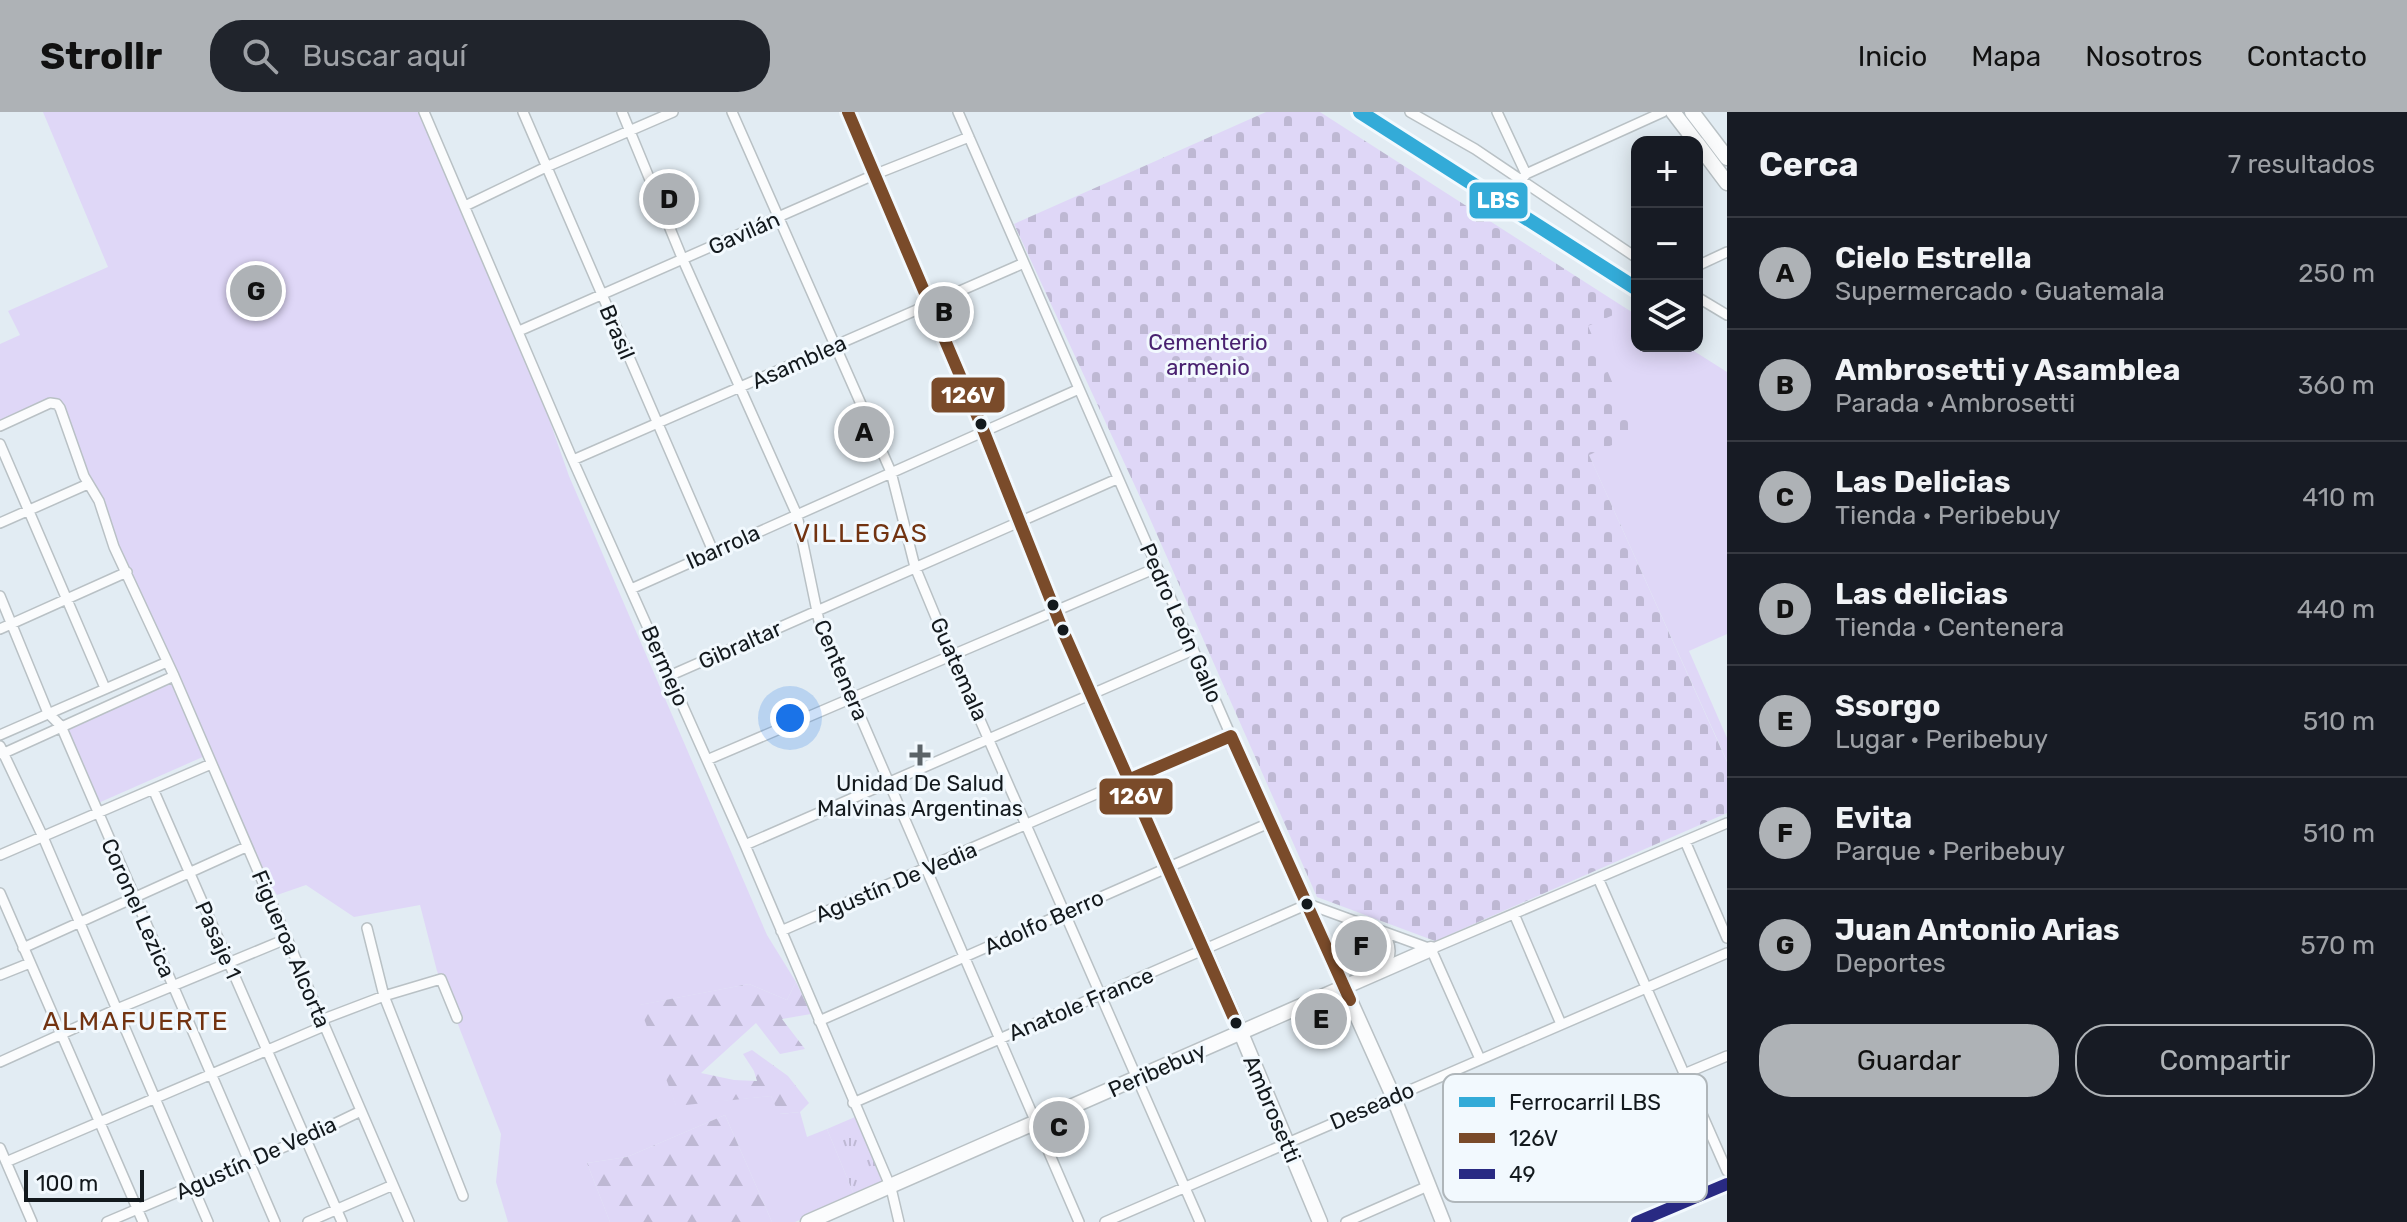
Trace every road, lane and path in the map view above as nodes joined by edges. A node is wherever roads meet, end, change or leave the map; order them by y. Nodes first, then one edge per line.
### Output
1 (424, 112) edge
2 (523, 112) edge
3 (622, 112) edge
4 (673, 112) edge
5 (732, 112) edge
6 (848, 112) edge
7 (958, 112) edge
8 (1410, 112) edge
9 (1497, 112) edge
10 (1663, 112) edge
11 (1673, 112) edge
12 (1692, 112) edge
13 (630, 131) junction
14 (1691, 136) edge
15 (969, 137) junction
16 (1703, 152) edge
17 (1727, 158) edge
18 (546, 167) junction
19 (876, 174) junction
20 (1523, 177) junction
21 (1727, 183) edge
22 (465, 206) junction
23 (778, 218) junction
24 (1727, 252) edge
25 (1631, 254) edge
26 (683, 260) junction
27 (1024, 263) junction
28 (1703, 263) edge
29 (602, 296) junction
30 (1703, 301) edge
31 (930, 303) junction
32 (1727, 315) edge
33 (519, 331) junction
34 (835, 346) junction
35 (740, 388) junction
36 (1079, 389) junction
37 (657, 424) junction
38 (0, 426) edge
39 (984, 432) junction
40 (0, 444) edge
41 (573, 460) junction
42 (891, 472) junction
43 (1117, 479) junction
44 (88, 484) junction
45 (28, 510) junction
46 (797, 515) junction
47 (1019, 521) junction
48 (0, 523) edge
49 (713, 551) junction
50 (915, 567) junction
51 (1156, 568) junction
52 (127, 572) junction
53 (631, 589) junction
54 (0, 596) edge
55 (68, 599) junction
56 (1056, 611) junction
57 (816, 612) junction
58 (12, 624) junction
59 (0, 629) edge
60 (1193, 650) junction
61 (952, 656) junction
62 (167, 662) junction
63 (174, 676) junction
64 (669, 676) junction
65 (105, 688) junction
66 (1091, 694) junction
67 (853, 699) junction
68 (48, 713) junction
69 (61, 726) junction
70 (0, 735) edge
71 (1231, 736) junction
72 (989, 739) junction
73 (2, 751) edge
74 (707, 760) junction
75 (211, 764) junction
76 (1128, 780) junction
77 (889, 783) junction
78 (153, 789) junction
79 (97, 814) junction
80 (1269, 823) junction
81 (1727, 823) edge
82 (1026, 825) junction
83 (43, 837) junction
84 (1685, 841) junction
85 (745, 845) junction
86 (246, 847) junction
87 (0, 855) edge
88 (1167, 867) junction
89 (926, 870) junction
90 (188, 872) junction
91 (1598, 878) junction
92 (0, 893) edge
93 (134, 898) junction
94 (1308, 904) junction
95 (1065, 912) junction
96 (1514, 914) junction
97 (80, 923) junction
98 (367, 928) dead end
99 (1376, 929) junction
100 (781, 931) junction
101 (1727, 938) edge
102 (286, 939) junction
103 (23, 948) junction
104 (1431, 949) junction
105 (1204, 951) junction
106 (1727, 953) edge
107 (963, 957) junction
108 (30, 963) junction
109 (229, 963) junction
110 (0, 975) edge
111 (1373, 975) junction
112 (173, 986) junction
113 (1344, 987) junction
114 (1646, 987) junction
115 (384, 996) junction
116 (1102, 996) junction
117 (117, 1009) junction
118 (457, 1018) dead end
119 (819, 1021) junction
120 (323, 1023) junction
121 (1561, 1024) junction
122 (1241, 1033) junction
123 (60, 1035) junction
124 (999, 1040) junction
125 (267, 1052) junction
126 (1727, 1056) edge
127 (1480, 1059) junction
128 (0, 1062) edge
129 (1445, 1074) edge
130 (1684, 1074) joint
131 (212, 1075) junction
132 (1443, 1075) edge
133 (1137, 1079) junction
134 (1393, 1096) junction
135 (155, 1100) junction
136 (853, 1103) junction
137 (361, 1111) junction
138 (99, 1123) junction
139 (1035, 1123) junction
140 (1707, 1126) edge
141 (305, 1138) junction
142 (1285, 1142) junction
143 (0, 1148) edge
144 (6, 1162) junction
145 (247, 1162) junction
146 (1727, 1171) edge
147 (1727, 1184) edge
148 (393, 1185) junction
149 (1428, 1186) junction
150 (193, 1187) junction
151 (1184, 1187) junction
152 (891, 1188) junction
153 (1707, 1193) edge
154 (463, 1196) dead end
155 (1686, 1202) edge
156 (137, 1209) junction
157 (336, 1210) junction
158 (1643, 1221) edge
159 (32, 1222) edge
160 (107, 1222) edge
161 (143, 1222) edge
162 (208, 1222) edge
163 (275, 1222) edge
164 (308, 1222) edge
165 (342, 1222) edge
166 (409, 1222) edge
167 (808, 1222) edge
168 (899, 1222) edge
169 (1079, 1222) edge
170 (1105, 1222) edge
171 (1200, 1222) edge
172 (1320, 1222) edge
173 (1346, 1222) edge
174 (1443, 1222) edge

1 - 22 street, Bermejo
2 - 18 street, Brasil
3 - 13 street, Centenera
4 - 13 street
5 - 23 street, Guatemala
6 - 19 street, Ambrosetti
7 - 15 street, Pedro León Gallo
8 - 20 street
9 - 20 street
10 - 20 street
11 - 14 street
12 - 17 street
13 - 18 street
13 - 26 street, Centenera
15 - 19 street, Gavilán
15 - 27 street, Pedro León Gallo
16 - 21 street
18 - 22 street
18 - 29 street, Brasil
19 - 23 street, Gavilán
19 - 31 street, Ambrosetti
20 - 25 street
22 - 33 street, Bermejo
23 - 26 street, Gavilán
23 - 34 street, Guatemala
24 - 28 street
26 - 29 street, Gavilán
26 - 35 street, Centenera
27 - 31 street, Asamblea
27 - 36 street, Pedro León Gallo
29 - 33 street, Gavilán
29 - 37 street, Brasil
30 - 32 street
31 - 34 street, Asamblea
31 - 39 street, Ambrosetti
33 - 41 street, Bermejo
34 - 35 street, Asamblea
34 - 42 street, Guatemala
35 - 37 street, Asamblea
35 - 46 street, Centenera
36 - 39 street, Ibarrola
36 - 43 street, Pedro León Gallo
37 - 41 street, Asamblea
37 - 49 street, Brasil
38 - 44 street, Figueroa Alcorta
39 - 42 street, Ibarrola
39 - 47 street, Ambrosetti
40 - 45 street
41 - 53 street, Bermejo
42 - 46 street, Ibarrola
42 - 50 street, Guatemala
43 - 47 street, Gibraltar
43 - 51 street, Pedro León Gallo
44 - 45 street
44 - 52 street, Figueroa Alcorta
45 - 48 street
45 - 55 street
46 - 49 street, Ibarrola
46 - 57 street, Centenera
47 - 50 street, Gibraltar
47 - 56 street, Ambrosetti
49 - 53 street, Ibarrola
50 - 57 street, Gibraltar
50 - 61 street, Guatemala
51 - 56 street
51 - 60 street, Pedro León Gallo
52 - 55 street
52 - 62 street, Figueroa Alcorta
53 - 64 street, Bermejo
54 - 58 street, Coronel Lezica
55 - 58 street
55 - 65 street
56 - 61 street
56 - 66 street, Ambrosetti
57 - 64 street, Gibraltar
57 - 67 street, Centenera
58 - 59 street
58 - 68 street, Coronel Lezica
60 - 66 street
60 - 71 street, Pedro León Gallo
61 - 67 street
61 - 72 street, Guatemala
62 - 63 street, Figueroa Alcorta
62 - 65 street
63 - 69 street
63 - 75 street, Figueroa Alcorta
64 - 74 street, Bermejo
65 - 68 street
66 - 72 street
66 - 76 street, Ambrosetti
67 - 74 street
67 - 77 street, Centenera
68 - 69 street, Coronel Lezica
68 - 70 street
69 - 73 street
69 - 79 street, Coronel Lezica
71 - 76 street, Agustín De Vedia
71 - 80 street, Pedro León Gallo
72 - 77 street
72 - 82 street, Guatemala
73 - 83 street
74 - 85 street, Bermejo
75 - 78 street
75 - 86 street, Figueroa Alcorta
76 - 82 street, Agustín De Vedia
76 - 88 street, Ambrosetti
77 - 85 street
77 - 89 street, Centenera
78 - 79 street
78 - 90 street, Pasaje 1
79 - 83 street
79 - 93 street, Coronel Lezica
80 - 88 street, Adolfo Berro
80 - 94 street, Pedro León Gallo
81 - 84 street, Peribebuy
82 - 89 street, Agustín De Vedia
82 - 95 street, Guatemala
83 - 87 street
83 - 97 street
84 - 91 street, Peribebuy
84 - 101 street
85 - 100 street, Bermejo
86 - 90 street
86 - 102 street, Figueroa Alcorta
88 - 95 street, Adolfo Berro
88 - 105 street, Ambrosetti
89 - 100 street, Agustín De Vedia
89 - 107 street, Centenera
90 - 93 street
90 - 109 street, Pasaje 1
91 - 96 street, Peribebuy
91 - 114 street
92 - 103 street
93 - 97 street
93 - 112 street, Coronel Lezica
94 - 99 street
94 - 105 street, Anatole France
94 - 113 street, Pedro León Gallo
95 - 107 street, Adolfo Berro
95 - 116 street, Guatemala
96 - 104 street, Peribebuy
96 - 121 street
97 - 103 street
97 - 117 street
98 - 115 street
99 - 104 street
99 - 111 street
99 - 111 street
100 - 119 street, Bermejo
102 - 109 street
102 - 120 street, Figueroa Alcorta
103 - 108 street
104 - 111 street, Peribebuy
104 - 127 street
105 - 116 street, Anatole France
105 - 122 street, Ambrosetti
106 - 114 street, Deseado
107 - 119 street, Adolfo Berro
107 - 124 street, Centenera
108 - 110 street
108 - 123 street
109 - 112 street
109 - 125 street, Pasaje 1
111 - 113 street, Peribebuy
112 - 117 street
112 - 131 street, Coronel Lezica
113 - 122 street, Peribebuy
113 - 134 street, Pedro León Gallo
114 - 121 street, Deseado
114 - 130 street
115 - 118 street
115 - 120 street
115 - 154 street
116 - 124 street, Anatole France
116 - 133 street, Guatemala
117 - 123 street
117 - 135 street
119 - 136 street, Bermejo
120 - 125 street
120 - 137 street, Figueroa Alcorta
121 - 127 street, Deseado
122 - 133 street, Peribebuy
122 - 142 street, Ambrosetti
123 - 128 street
123 - 138 street
124 - 136 street, Anatole France
124 - 139 street, Centenera
125 - 131 street
125 - 141 street, Pasaje 1
126 - 130 street
127 - 129 street, Deseado
131 - 135 street
131 - 145 street, Coronel Lezica
132 - 134 street, Deseado
133 - 139 street, Peribebuy
133 - 151 street, Guatemala
134 - 142 street, Deseado
134 - 149 street, Pedro León Gallo
135 - 138 street
135 - 150 street
136 - 152 street, Bermejo
137 - 141 street, Agustín De Vedia
137 - 148 street, Figueroa Alcorta
138 - 144 street
138 - 156 street
139 - 152 street, Peribebuy
139 - 169 street, Centenera
140 - 146 street
141 - 145 street, Agustín De Vedia
141 - 157 street, Pasaje 1
142 - 151 street, Deseado
142 - 172 street, Ambrosetti
143 - 144 street
144 - 159 street
145 - 150 street, Agustín De Vedia
145 - 163 street, Coronel Lezica
147 - 153 street
148 - 157 street
148 - 166 street, Figueroa Alcorta
149 - 173 street
149 - 174 street, Pedro León Gallo
150 - 156 street, Agustín De Vedia
150 - 162 street
151 - 170 street, Deseado
151 - 171 street, Guatemala
152 - 167 street, Peribebuy
152 - 168 street, Bermejo
155 - 158 street
156 - 160 street, Agustín De Vedia
156 - 161 street
157 - 164 street
157 - 165 street, Pasaje 1

